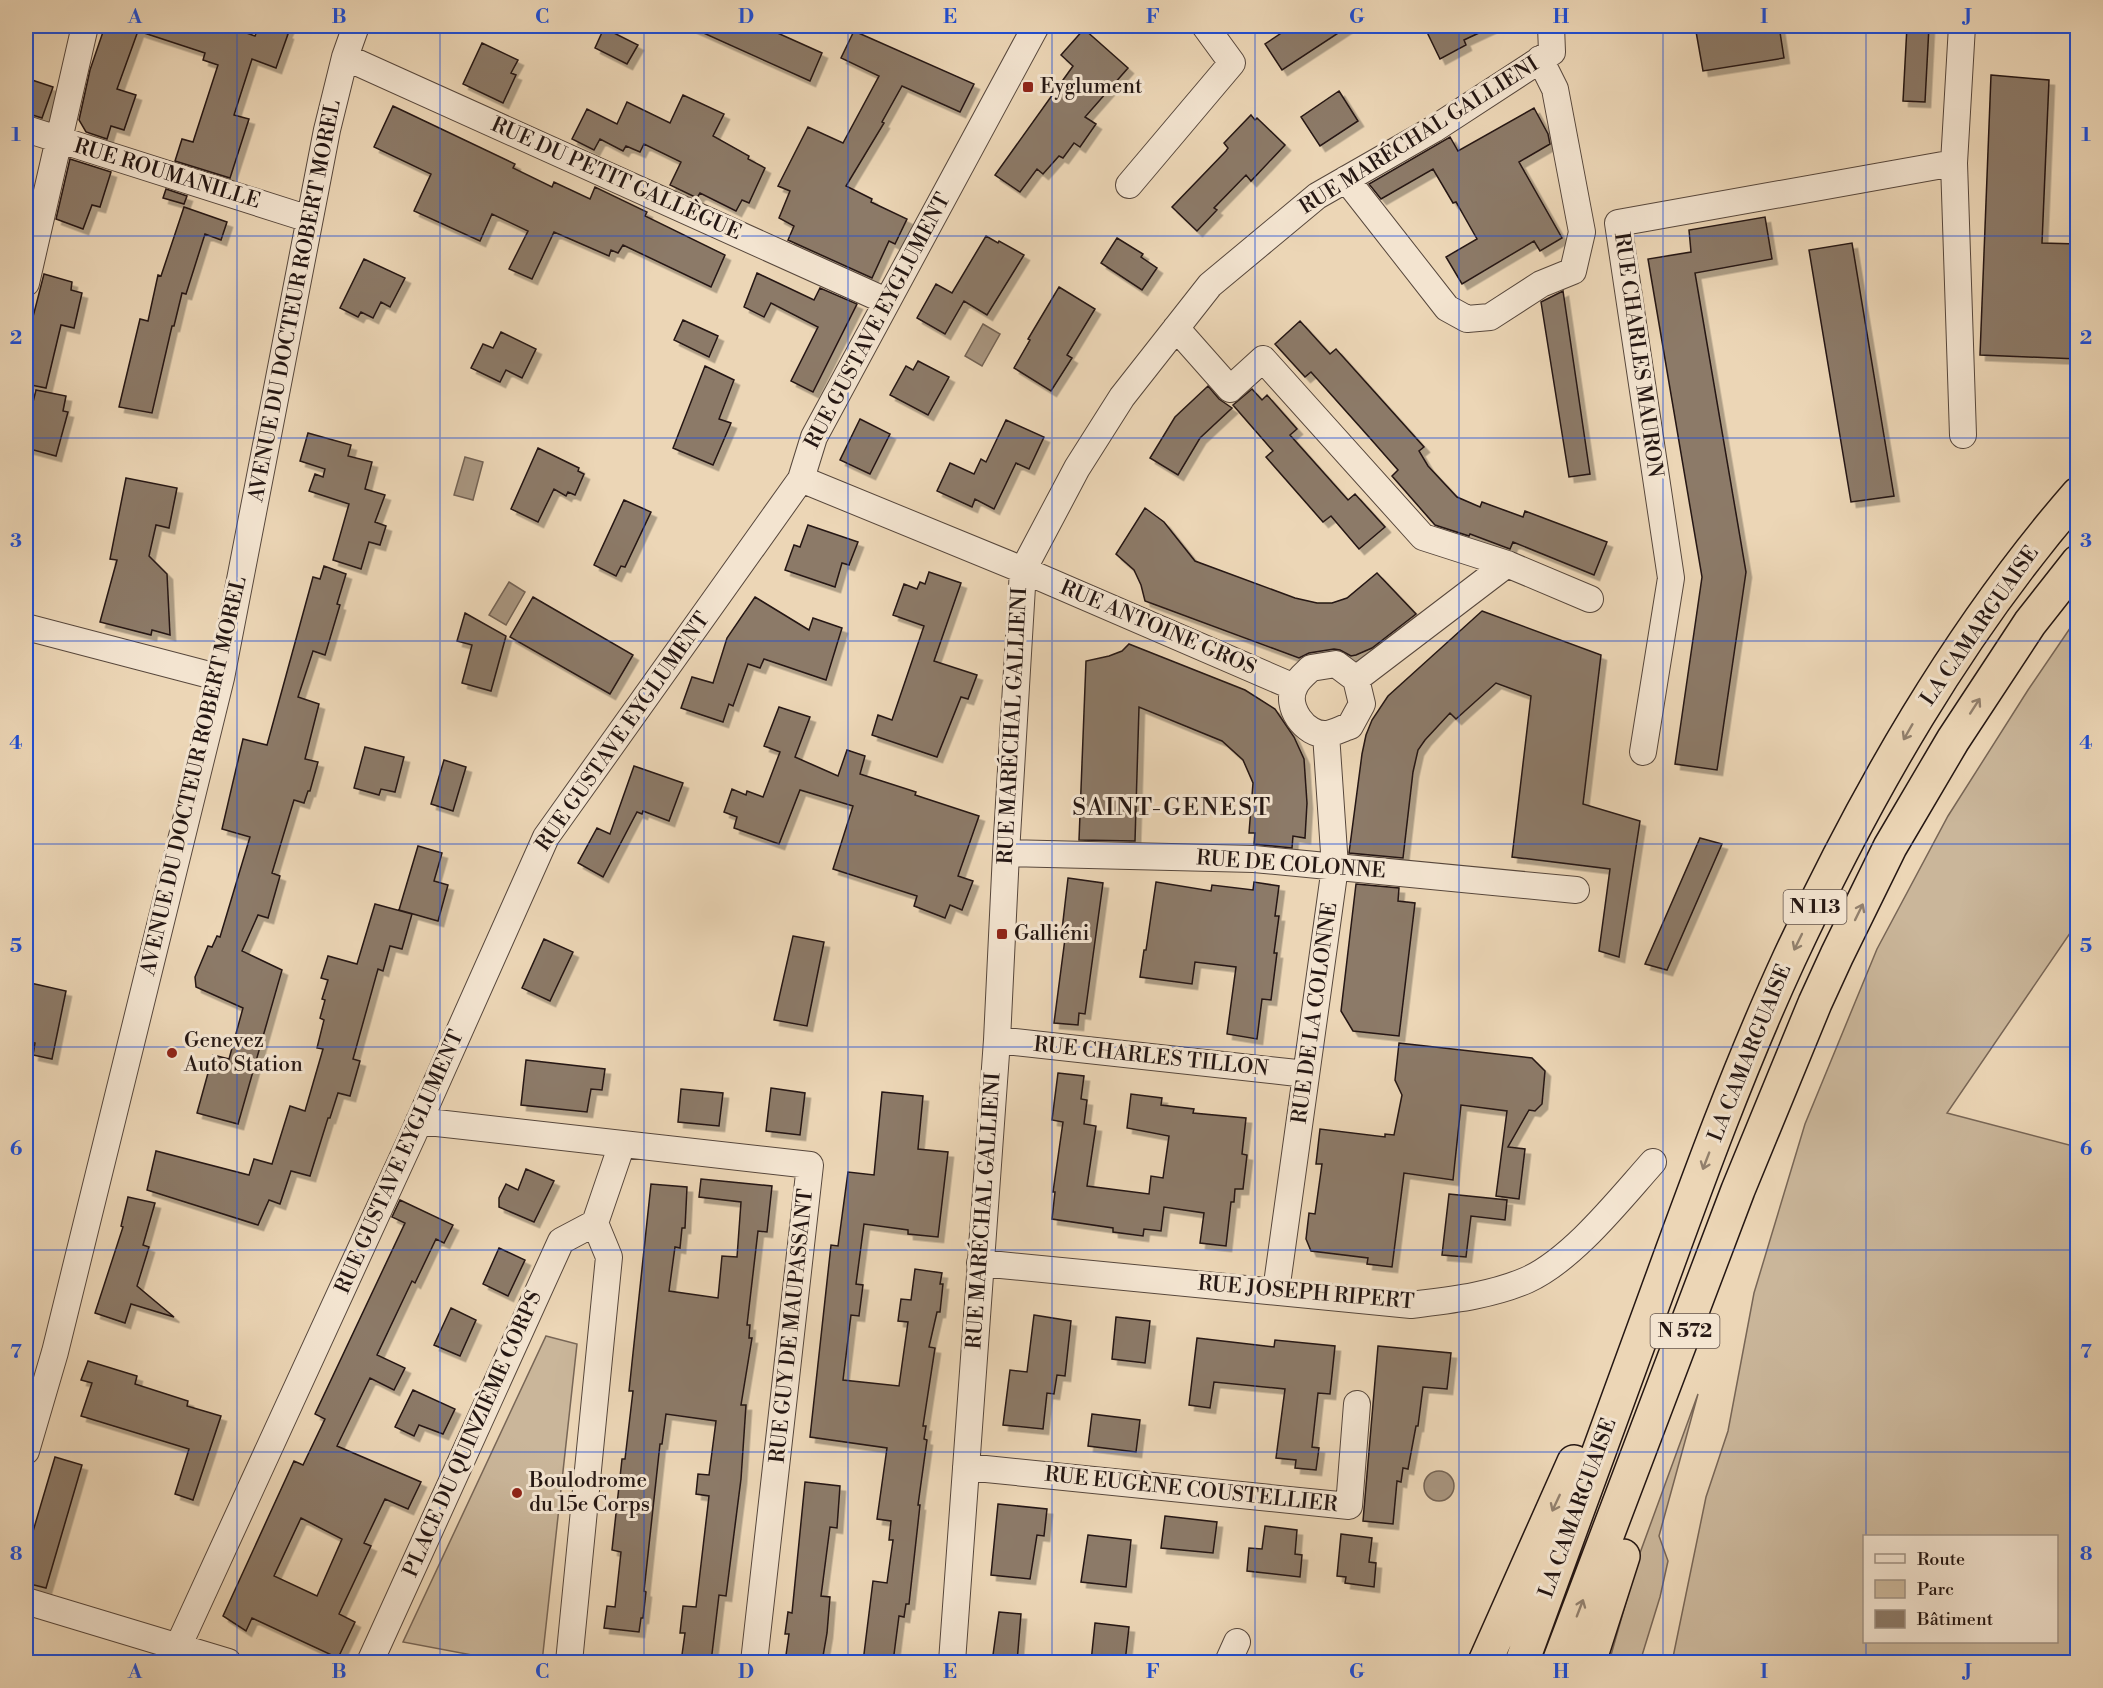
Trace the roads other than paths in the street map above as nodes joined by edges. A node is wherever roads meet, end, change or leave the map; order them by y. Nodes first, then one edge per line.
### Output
1 (85, 26) edge
2 (354, 26) edge
3 (1036, 26) edge
4 (1205, 26) edge
5 (1551, 26) edge
6 (1962, 26) edge
7 (345, 57) junction
8 (1540, 59) junction
9 (26, 129) edge
10 (58, 140) junction
11 (1954, 163) junction
12 (1346, 179) junction
13 (1129, 185) dead end
14 (309, 219) junction
15 (26, 283) edge
16 (886, 302) junction
17 (1176, 328) junction
18 (1963, 435) dead end
19 (801, 479) junction
20 (2078, 494) edge
21 (2078, 562) edge
22 (1507, 564) junction
23 (1023, 570) junction
24 (1590, 599) dead end
25 (26, 627) edge
26 (221, 678) junction
27 (1356, 679) junction
28 (1294, 687) junction
29 (1326, 734) junction
30 (1643, 752) dead end
31 (1005, 853) junction
32 (1335, 867) junction
33 (1575, 890) dead end
34 (1815, 1003) junction
35 (997, 1040) junction
36 (1306, 1074) junction
37 (419, 1121) junction
38 (622, 1144) junction
39 (1653, 1162) dead end
40 (595, 1223) junction
41 (1676, 1240) junction
42 (981, 1263) junction
43 (1276, 1291) junction
44 (1357, 1404) dead end
45 (26, 1451) edge
46 (966, 1467) junction
47 (26, 1601) edge
48 (175, 1655) edge
49 (228, 1662) edge
50 (370, 1662) edge
51 (569, 1662) edge
52 (754, 1662) edge
53 (952, 1662) edge
54 (1485, 1662) edge
55 (1522, 1662) edge
56 (1559, 1662) edge
57 (1589, 1662) edge

1 - 10 street
2 - 7 street, AVENUE DU DOCTEUR ROBERT MOREL
3 - 16 street, RUE GUSTAVE EYGLUMENT
4 - 13 street
5 - 8 street, RUE MARÉCHAL GALLIENI
6 - 11 street
7 - 14 street, AVENUE DU DOCTEUR ROBERT MOREL
7 - 16 street, RUE DU PETIT GALLÈGUE
8 - 12 street, RUE MARÉCHAL GALLIENI
8 - 12 street
9 - 10 street, RUE ROUMANILLE
10 - 14 street, RUE ROUMANILLE
10 - 15 street
11 - 18 street
11 - 30 street, RUE CHARLES MAURON
12 - 17 street, RUE MARÉCHAL GALLIENI
14 - 26 street, AVENUE DU DOCTEUR ROBERT MOREL
16 - 19 street, RUE GUSTAVE EYGLUMENT
17 - 22 street
17 - 23 street, RUE MARÉCHAL GALLIENI
19 - 23 street, RUE ANTOINE GROS
19 - 37 street, RUE GUSTAVE EYGLUMENT
20 -> 41 highway, LA CAMARGUAISE / N 113
34 -> 21 highway, LA CAMARGUAISE / N 113
22 - 24 street
22 - 27 street
23 - 28 street, RUE ANTOINE GROS
23 - 31 street, RUE MARÉCHAL GALLIENI
25 - 26 street
26 - 45 street, AVENUE DU DOCTEUR ROBERT MOREL
27 - 28 street
27 - 29 street
28 - 29 street
29 - 32 street, RUE DE LA COLONNE
31 - 32 street, RUE DE COLONNE
31 - 35 street, RUE MARÉCHAL GALLIENI
32 - 33 street, RUE DE COLONNE
32 - 36 street, RUE DE LA COLONNE
56 -> 34 highway, LA CAMARGUAISE / N 572
34 - 57 highway
35 - 36 street, RUE CHARLES TILLON
35 - 42 street, RUE MARÉCHAL GALLIENI
36 - 43 street, RUE DE LA COLONNE
37 - 38 street, RUE GUY DE MAUPASSANT
37 - 48 street, RUE GUSTAVE EYGLUMENT
38 - 40 street
38 - 52 street, RUE GUY DE MAUPASSANT
39 - 43 street, RUE JOSEPH RIPERT
40 - 50 street, PLACE DU QUINZIÈME CORPS
40 - 51 street
41 -> 54 highway
41 - 55 highway, LA CAMARGUAISE / N 572
42 - 43 street, RUE JOSEPH RIPERT
42 - 46 street, RUE MARÉCHAL GALLIENI
44 - 46 street, RUE EUGÈNE COUSTELLIER
46 - 53 street, RUE MARÉCHAL GALLIENI
47 - 48 street
48 - 49 street

